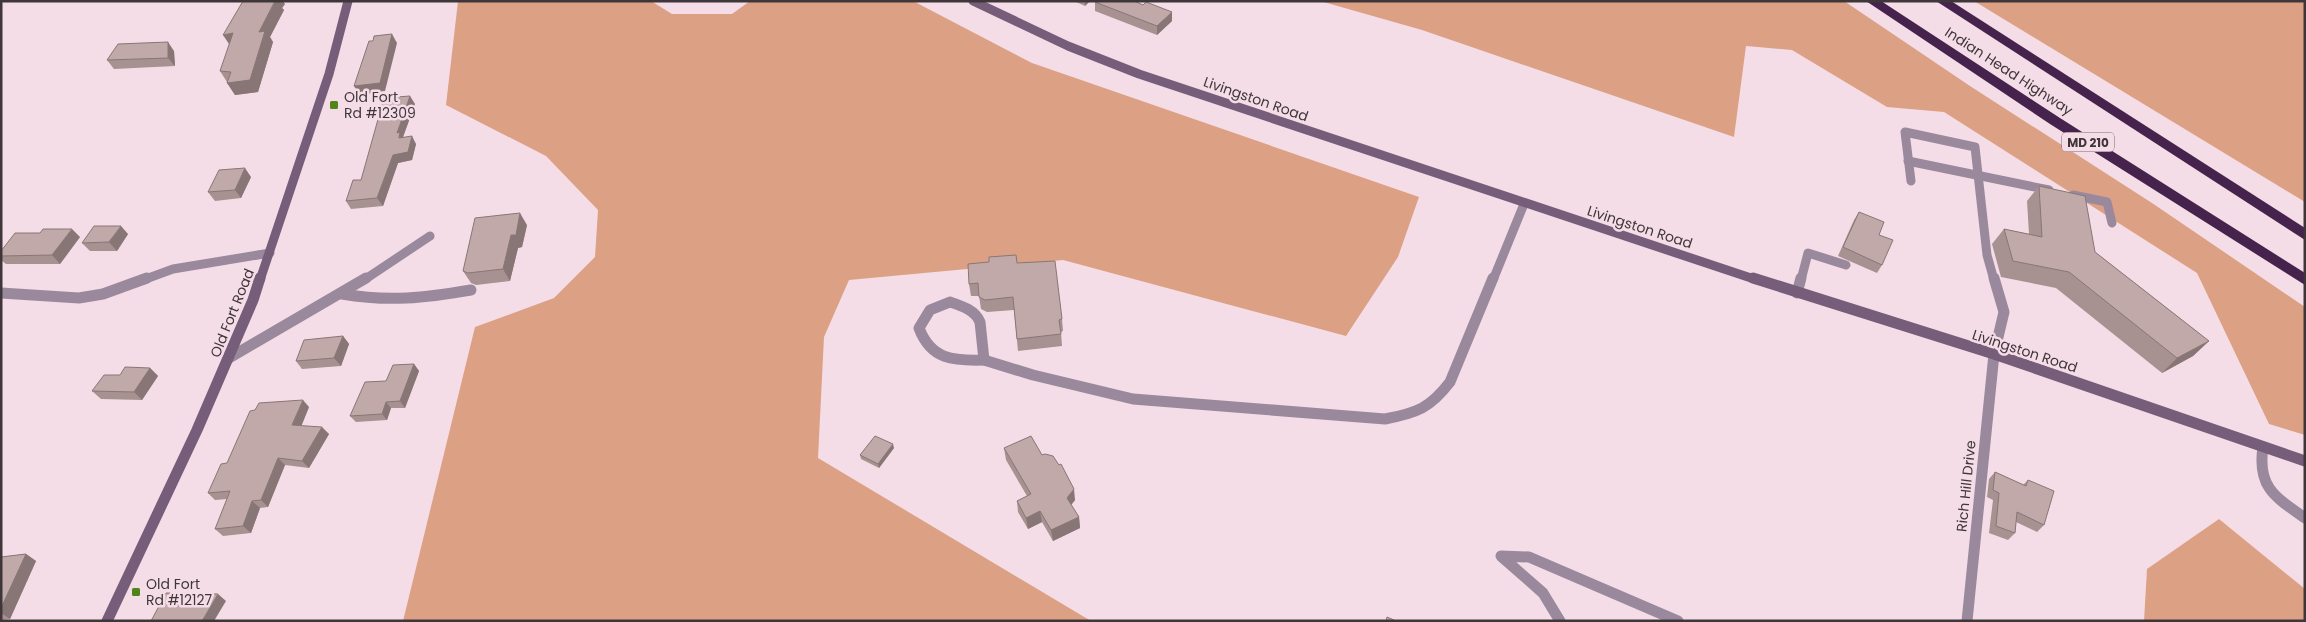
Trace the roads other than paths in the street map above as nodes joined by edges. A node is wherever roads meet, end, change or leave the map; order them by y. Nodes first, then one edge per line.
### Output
1 (348, 1) edge
2 (973, 1) edge
3 (1872, 1) edge
4 (1942, 1) edge
5 (1908, 161) junction
6 (1978, 176) junction
7 (1911, 182) dead end
8 (1524, 204) junction
9 (2112, 223) dead end
10 (2305, 235) edge
11 (430, 236) dead end
12 (270, 253) junction
13 (1846, 265) dead end
14 (2305, 280) edge
15 (471, 290) dead end
16 (1, 293) edge
17 (1797, 293) junction
18 (342, 294) junction
19 (1994, 354) junction
20 (229, 358) junction
21 (984, 360) junction
22 (2262, 447) junction
23 (2305, 461) edge
24 (2305, 518) edge
25 (107, 621) edge
26 (1560, 621) edge
27 (1678, 621) edge
28 (1967, 621) edge

1 - 12 main road, Old Fort Road
2 - 8 main road, Livingston Road
3 - 14 highway, Indian Head Highway / MD 210
4 - 10 highway, Indian Head Highway / MD 210
5 - 6 street
5 - 6 street, Rich Hill Drive
5 - 7 street
6 - 9 street
6 - 19 street, Rich Hill Drive
8 - 17 main road, Livingston Road
8 - 21 street
11 - 18 street
12 - 16 street
12 - 20 main road, Old Fort Road
13 - 17 street
15 - 18 street
17 - 19 main road, Livingston Road
18 - 20 street
19 - 22 main road, Livingston Road
19 - 28 street, Rich Hill Drive
20 - 25 main road, Old Fort Road
21 - 21 street
22 - 23 main road, Livingston Road
22 - 24 street
26 - 27 street

